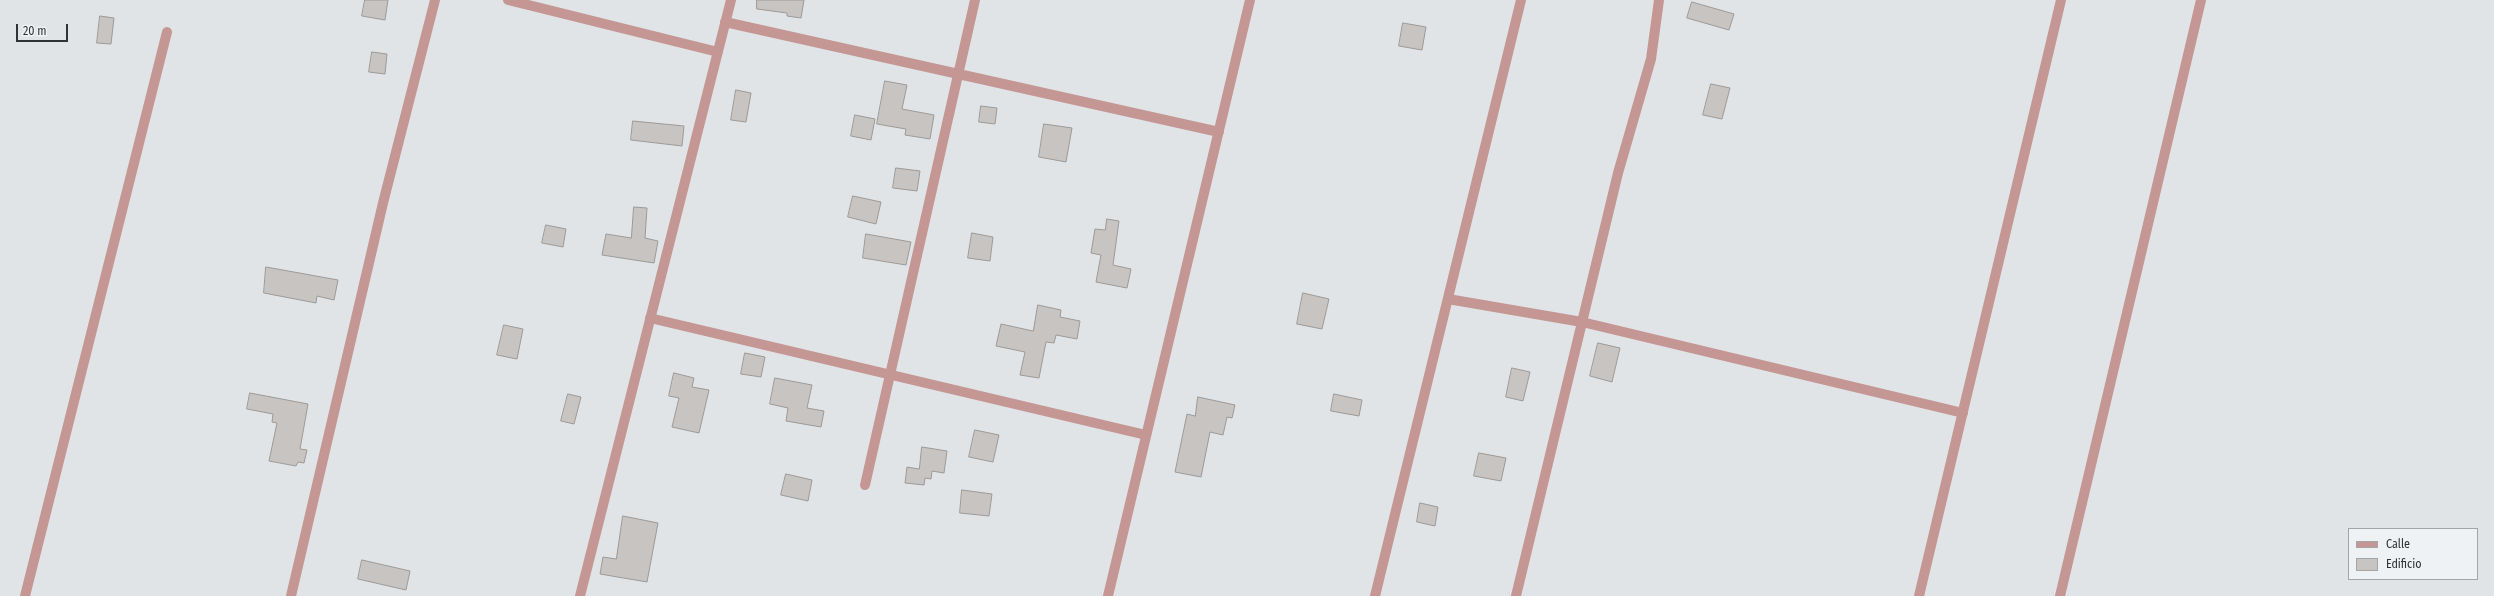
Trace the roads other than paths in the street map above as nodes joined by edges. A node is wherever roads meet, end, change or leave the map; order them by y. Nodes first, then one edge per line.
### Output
1 (435, 0) edge
2 (508, 0) edge
3 (731, 0) edge
4 (975, 0) edge
5 (1250, 0) edge
6 (1522, 0) edge
7 (1659, 0) edge
8 (2061, 0) edge
9 (2202, 0) edge
10 (725, 22) junction
11 (167, 32) dead end
12 (718, 52) junction
13 (958, 74) junction
14 (1218, 132) junction
15 (1448, 299) junction
16 (650, 318) junction
17 (1582, 322) junction
18 (890, 375) junction
19 (1963, 413) junction
20 (1146, 435) junction
21 (864, 485) dead end
22 (25, 596) edge
23 (291, 596) edge
24 (580, 596) edge
25 (1108, 596) edge
26 (1374, 596) edge
27 (1516, 596) edge
28 (1919, 596) edge
29 (2060, 596) edge

1 - 23 street
2 - 12 street
3 - 10 street
4 - 13 street
5 - 14 street
6 - 15 street
7 - 17 street
8 - 19 street
9 - 29 street
10 - 12 street
10 - 13 street
11 - 22 street
12 - 16 street
13 - 14 street
13 - 18 street
14 - 20 street
15 - 17 street
15 - 26 street
16 - 18 street
16 - 24 street
17 - 19 street
17 - 27 street
18 - 20 street
18 - 21 street
19 - 28 street
20 - 25 street

